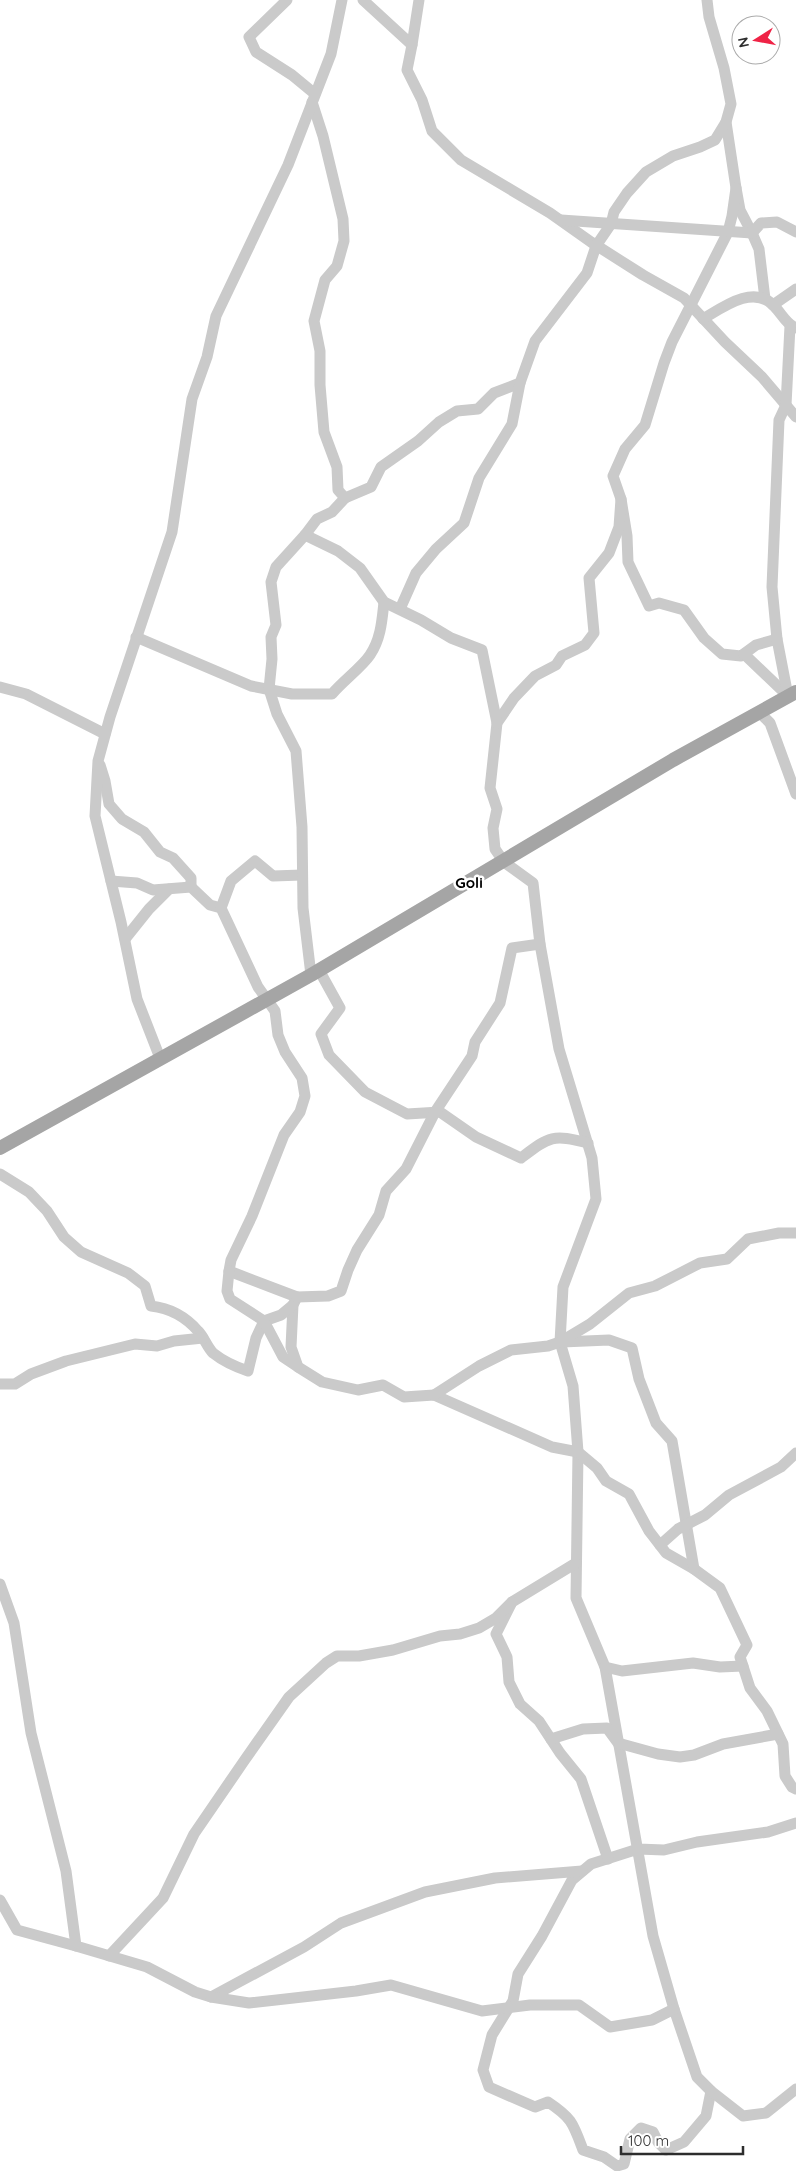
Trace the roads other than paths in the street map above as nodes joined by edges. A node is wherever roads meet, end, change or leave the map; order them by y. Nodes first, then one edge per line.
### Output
1 (287, 0) edge
2 (342, 0) edge
3 (363, 0) edge
4 (419, 0) edge
5 (707, 0) edge
6 (412, 45) junction
7 (313, 98) junction
8 (726, 122) junction
9 (736, 188) junction
10 (559, 220) junction
11 (612, 224) junction
12 (728, 232) junction
13 (796, 232) edge
14 (752, 233) junction
15 (596, 246) junction
16 (796, 289) edge
17 (769, 302) junction
18 (691, 306) junction
19 (704, 319) junction
20 (793, 327) edge
21 (792, 373) edge
22 (520, 383) junction
23 (796, 390) edge
24 (786, 405) junction
25 (796, 417) edge
26 (345, 498) junction
27 (621, 499) junction
28 (304, 536) junction
29 (384, 602) junction
30 (400, 608) junction
31 (136, 637) junction
32 (777, 640) junction
33 (744, 654) junction
34 (0, 688) edge
35 (269, 689) junction
36 (792, 694) edge
37 (759, 712) junction
38 (497, 723) junction
39 (106, 734) junction
40 (98, 761) junction
41 (796, 794) edge
42 (504, 862) junction
43 (302, 875) junction
44 (111, 880) junction
45 (191, 887) junction
46 (169, 889) junction
47 (221, 908) junction
48 (125, 939) junction
49 (540, 944) junction
50 (315, 972) junction
51 (267, 999) junction
52 (160, 1058) junction
53 (435, 1112) junction
54 (588, 1143) junction
55 (0, 1148) edge
56 (0, 1174) edge
57 (796, 1233) edge
58 (229, 1271) junction
59 (295, 1301) junction
60 (264, 1321) junction
61 (203, 1338) junction
62 (560, 1342) junction
63 (298, 1367) junction
64 (0, 1384) edge
65 (434, 1395) junction
66 (578, 1452) junction
67 (796, 1453) edge
68 (688, 1524) junction
69 (660, 1545) junction
70 (576, 1563) junction
71 (694, 1569) junction
72 (0, 1584) edge
73 (512, 1602) junction
74 (743, 1666) junction
75 (605, 1667) junction
76 (778, 1734) junction
77 (551, 1739) junction
78 (618, 1743) junction
79 (796, 1788) edge
80 (796, 1822) edge
81 (638, 1849) junction
82 (608, 1859) junction
83 (582, 1871) junction
84 (0, 1900) edge
85 (76, 1946) junction
86 (109, 1956) junction
87 (211, 1997) junction
88 (509, 2006) junction
89 (674, 2009) junction
90 (796, 2089) edge
91 (711, 2091) junction

1 - 7 street
2 - 7 street
3 - 6 street
4 - 6 street
5 - 8 street
6 - 10 street
7 - 26 street
7 - 31 street
8 - 9 street
8 - 11 street
9 - 12 street
9 - 14 street
10 - 11 street
10 - 15 street
11 - 12 street
11 - 15 street
12 - 14 street
12 - 18 street
13 - 14 street
14 - 17 street
15 - 18 street
15 - 22 street
16 - 17 street
17 - 19 street
17 - 20 street
18 - 19 street
18 - 27 street
19 - 24 street
20 - 21 street
21 - 23 street
21 - 24 street
22 - 26 street
22 - 30 street
24 - 25 street
24 - 32 street
26 - 28 street
27 - 33 street
27 - 38 street
28 - 29 street
28 - 35 street
29 - 30 street
29 - 35 street
30 - 38 street
31 - 35 street
31 - 39 street
32 - 33 street
32 - 36 street
33 - 36 street
34 - 39 street
35 - 43 street
36 - 37 main road
37 - 41 street
37 - 42 main road
38 - 42 street
39 - 40 street
40 - 44 street
40 - 45 street
42 - 49 street
42 - 50 main road
43 - 47 street
43 - 50 street
44 - 46 street
44 - 48 street
45 - 46 street
45 - 47 street
46 - 48 street
47 - 51 street
48 - 52 street
49 - 53 street
49 - 54 street
50 - 51 main road
50 - 53 street
51 - 52 main road
51 - 58 street
52 - 55 main road
53 - 54 street
53 - 59 street
54 - 62 street
56 - 61 street
57 - 62 street
58 - 59 street
58 - 60 street
59 - 60 street
59 - 63 street
60 - 61 street
60 - 63 street
61 - 64 street
62 - 65 street
62 - 66 street
62 - 68 street
63 - 65 street
65 - 66 street
66 - 69 street
66 - 70 street
67 - 68 street
68 - 69 street
68 - 71 street
69 - 71 street
70 - 73 street
70 - 75 street
71 - 74 street
72 - 85 street
73 - 77 street
73 - 86 street
74 - 75 street
74 - 76 street
75 - 78 street
76 - 78 street
76 - 79 street
77 - 78 street
77 - 82 street
78 - 81 street
80 - 81 street
81 - 82 street
81 - 89 street
82 - 83 street
83 - 87 street
83 - 88 street
84 - 85 street
85 - 86 street
86 - 87 street
87 - 88 street
88 - 89 street
88 - 91 street
89 - 91 street
90 - 91 street

